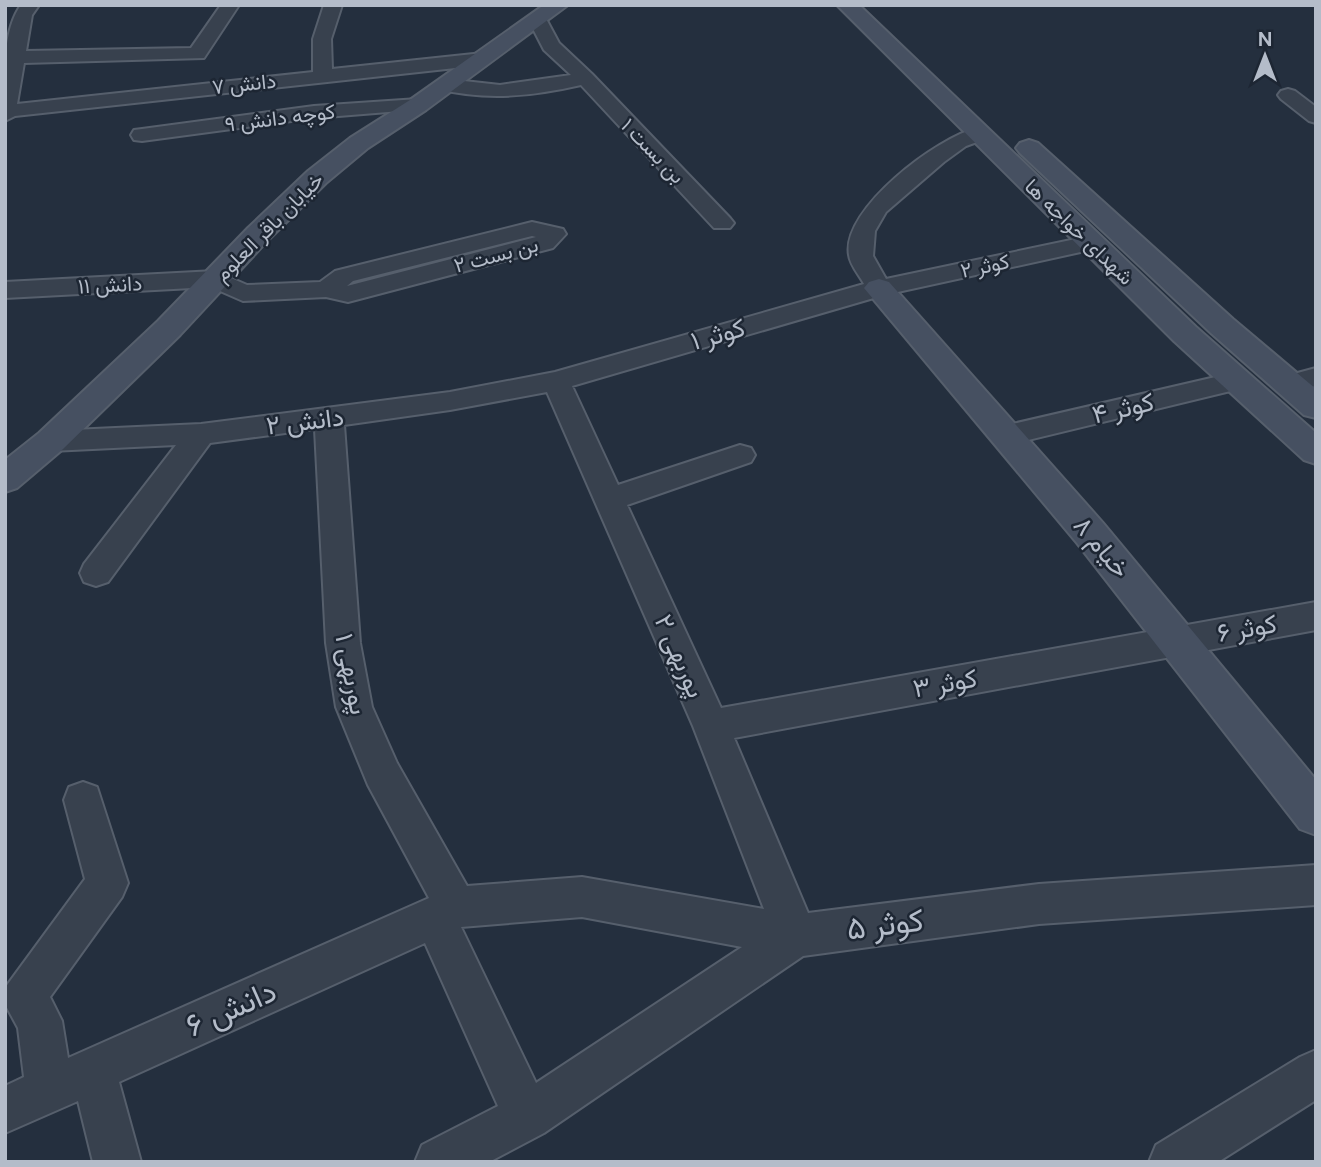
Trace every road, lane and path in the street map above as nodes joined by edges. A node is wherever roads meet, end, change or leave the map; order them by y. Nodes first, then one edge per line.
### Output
1 (230, 5) edge
2 (333, 5) edge
3 (847, 5) edge
4 (873, 5) edge
5 (20, 12) edge
6 (548, 12) edge
7 (12, 51) edge
8 (483, 59) junction
9 (323, 75) junction
10 (584, 78) junction
11 (446, 85) junction
12 (1316, 93) edge
13 (418, 105) junction
14 (6, 113) edge
15 (1316, 117) edge
16 (977, 134) junction
17 (142, 135) dead end
18 (722, 223) dead end
19 (1090, 243) junction
20 (215, 279) junction
21 (879, 288) junction
22 (326, 289) junction
23 (5, 290) edge
24 (556, 381) junction
25 (1237, 381) junction
26 (1303, 381) edge
27 (1316, 407) edge
28 (329, 418) junction
29 (201, 434) junction
30 (1008, 435) junction
31 (51, 441) junction
32 (1316, 452) edge
33 (740, 455) dead end
34 (5, 479) edge
35 (609, 499) junction
36 (96, 573) dead end
37 (1316, 616) edge
38 (1179, 641) junction
39 (711, 726) junction
40 (83, 800) dead end
41 (1316, 814) edge
42 (1316, 885) edge
43 (445, 911) junction
44 (796, 936) junction
45 (93, 1070) junction
46 (1316, 1073) edge
47 (49, 1090) junction
48 (5, 1110) edge
49 (527, 1116) junction
50 (117, 1162) edge
51 (439, 1162) edge
52 (1173, 1162) edge

1 - 7 street
2 - 9 street
3 - 16 street, شهدای خواجه ها
4 - 26 street, شهدای خواجه ها
5 - 7 street
6 - 8 street, خیابان باقر العلوم
6 - 10 street, بن بست ۱
7 - 14 street
8 - 9 street, دانش ۷
8 - 11 street, خیابان باقر العلوم
9 - 14 street, دانش ۷
10 - 11 street
10 - 18 street, بن بست ۱
11 - 13 street, خیابان باقر العلوم
12 - 15 street
13 - 17 street, کوچه دانش ۹
13 - 20 street, خیابان باقر العلوم
16 - 19 street, شهدای خواجه ها
16 - 21 street
19 - 21 street, کوثر ۲
19 - 25 street, شهدای خواجه ها
20 - 22 street, بن بست ۲
20 - 23 street, دانش ۱۱
20 - 31 street, خیابان باقر العلوم
21 - 24 street, کوثر ۱
21 - 30 street, خیام ۸
22 - 22 street, بن بست ۲
24 - 28 street, دانش ۲
24 - 35 street, پوربهی ۲
25 - 30 street, کوثر ۴
25 - 32 street, شهدای خواجه ها
26 - 27 street, شهدای خواجه ها
28 - 29 street, دانش ۲
28 - 43 street, پوربهی ۱
29 - 31 street, دانش ۲
29 - 36 street
30 - 38 street, خیام ۸
31 - 34 street, خیابان باقر العلوم
33 - 35 street
35 - 39 street, پوربهی ۲
37 - 38 street, کوثر ۶
38 - 39 street, کوثر ۳
38 - 41 street, خیام ۸
39 - 44 street, پوربهی ۲
40 - 47 street
42 - 44 street, کوثر ۵
43 - 44 street, کوثر ۵
43 - 45 street, دانش ۶
43 - 49 street, پوربهی ۱
44 - 49 street
45 - 47 street, دانش ۶
45 - 50 street
46 - 52 street
47 - 48 street, دانش ۶
49 - 51 street

